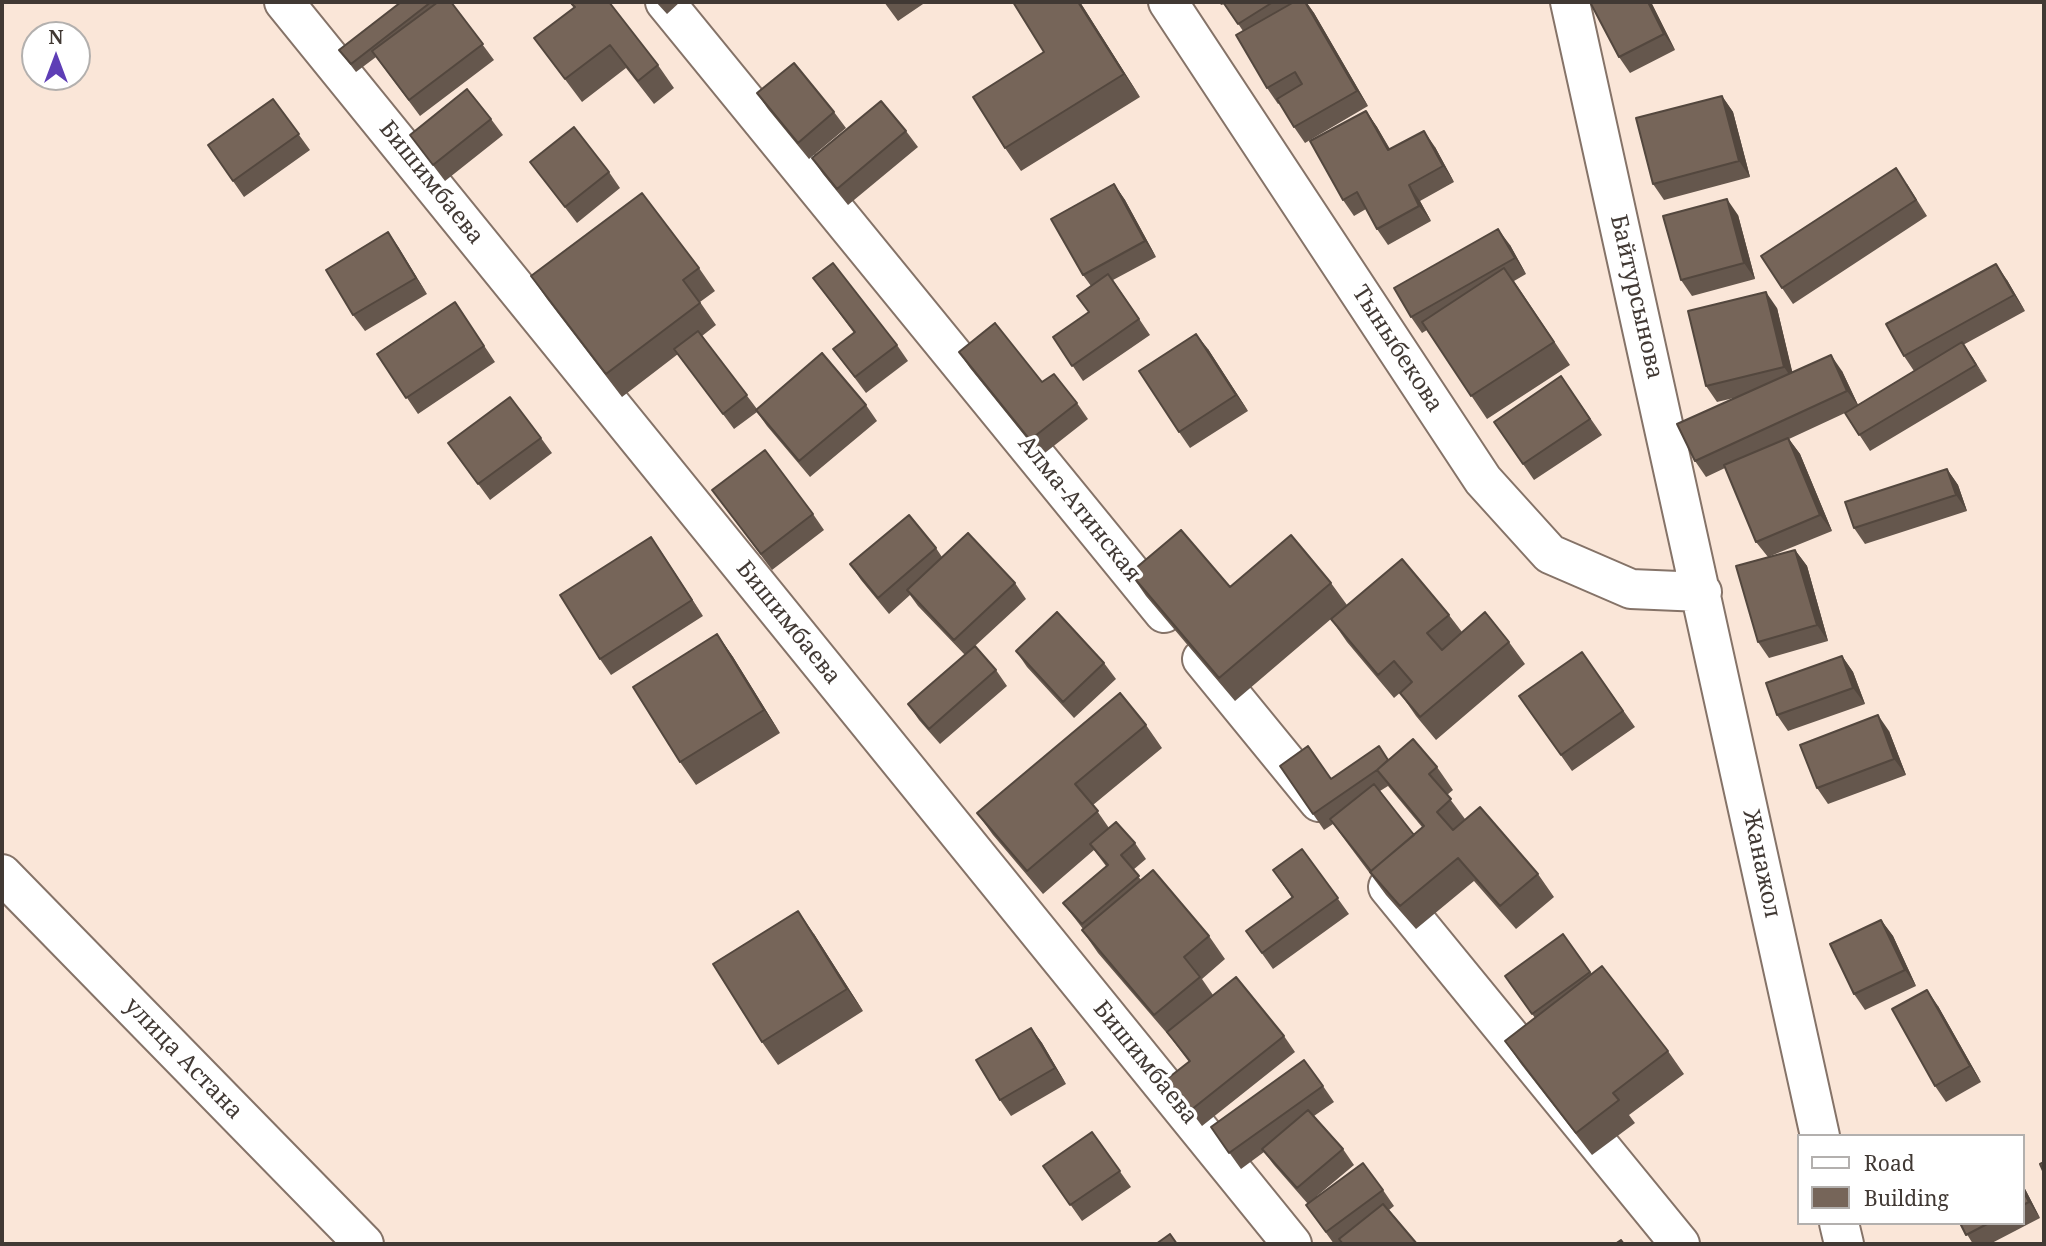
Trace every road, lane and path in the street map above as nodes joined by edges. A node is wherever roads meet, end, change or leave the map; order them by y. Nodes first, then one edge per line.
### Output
1 (284, 2) edge
2 (665, 2) edge
3 (1168, 2) edge
4 (1570, 2) edge
5 (1702, 592) junction
6 (2, 874) edge
7 (1820, 1134) edge
8 (1839, 1225) edge
9 (364, 1244) edge
10 (1292, 1244) edge
11 (1680, 1244) edge
12 (1844, 1244) edge

1 - 10 street, Бишимбаева
2 - 11 street, Алма-Атинская
3 - 5 street, Тыныбекова
4 - 5 street, Байтурсынова
5 - 7 street, Жанажол
6 - 9 street, улица Астана
8 - 12 street

